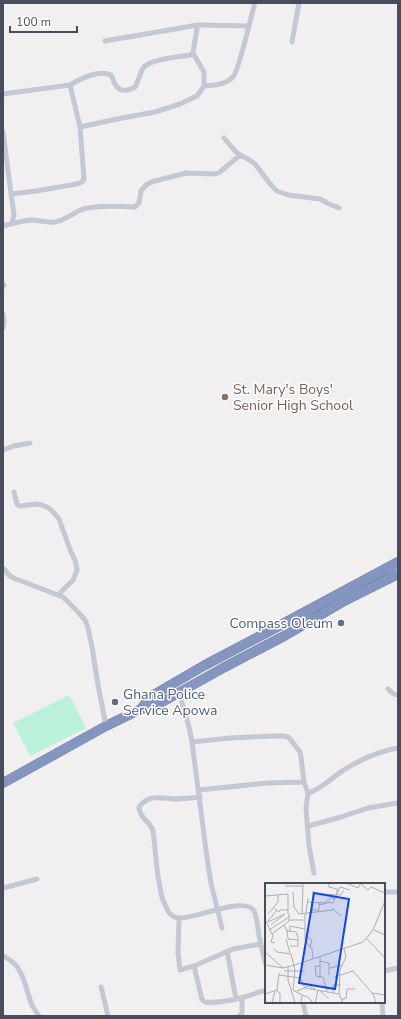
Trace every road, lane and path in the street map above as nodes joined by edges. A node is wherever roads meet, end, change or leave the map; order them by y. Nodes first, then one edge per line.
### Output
1 (255, 3) edge
2 (299, 3) edge
3 (198, 25) junction
4 (249, 26) junction
5 (106, 41) dead end
6 (292, 42) dead end
7 (193, 53) junction
8 (70, 85) junction
9 (204, 86) junction
10 (3, 94) edge
11 (80, 127) junction
12 (3, 132) edge
13 (224, 138) dead end
14 (240, 155) junction
15 (11, 194) junction
16 (339, 208) dead end
17 (12, 223) junction
18 (3, 226) edge
19 (3, 314) edge
20 (3, 328) edge
21 (30, 443) dead end
22 (3, 450) edge
23 (14, 492) dead end
24 (398, 562) edge
25 (3, 568) edge
26 (398, 574) edge
27 (58, 595) junction
28 (388, 689) dead end
29 (179, 692) junction
30 (398, 695) edge
31 (141, 710) junction
32 (106, 726) junction
33 (192, 742) junction
34 (398, 748) edge
35 (304, 782) junction
36 (3, 783) edge
37 (199, 790) junction
38 (308, 793) junction
39 (200, 797) junction
40 (398, 803) edge
41 (308, 826) junction
42 (314, 873) dead end
43 (37, 879) dead end
44 (3, 888) edge
45 (385, 892) edge
46 (398, 892) edge
47 (218, 909) junction
48 (179, 918) junction
49 (222, 928) dead end
50 (260, 944) junction
51 (227, 951) junction
52 (3, 956) edge
53 (265, 962) edge
54 (194, 966) junction
55 (398, 968) edge
56 (385, 971) edge
57 (101, 987) dead end
58 (265, 990) edge
59 (239, 998) junction
60 (302, 1003) edge
61 (382, 1003) edge
62 (39, 1016) edge
63 (108, 1016) edge
64 (239, 1016) edge
65 (306, 1016) edge
66 (383, 1016) edge

1 - 4 street
2 - 6 street
3 - 4 street
3 - 5 street
3 - 7 street
4 - 9 street
7 - 8 street
7 - 9 street
8 - 10 street
8 - 11 street
9 - 11 street
11 - 15 street
12 - 15 street
13 - 14 street
14 - 16 street
14 - 17 street
15 - 17 street
17 - 18 street
19 - 20 street
21 - 22 street
23 - 27 street
24 - 31 highway
25 - 27 street
26 - 29 highway
27 - 32 street
28 - 30 street
29 - 31 highway
29 - 33 street
31 - 32 highway
32 - 36 highway
33 - 35 street
33 - 37 street
34 - 38 street
35 - 37 street
35 - 38 street
37 - 39 street
38 - 41 street
39 - 47 street
39 - 48 street
40 - 41 street
41 - 42 street
43 - 44 street
45 - 46 street
47 - 48 street
47 - 49 street
47 - 50 street
48 - 54 street
50 - 51 street
50 - 53 street
51 - 54 street
51 - 59 street
52 - 62 street
54 - 59 street
55 - 56 street
57 - 63 street
58 - 59 street
59 - 64 street
60 - 65 street
61 - 66 street

